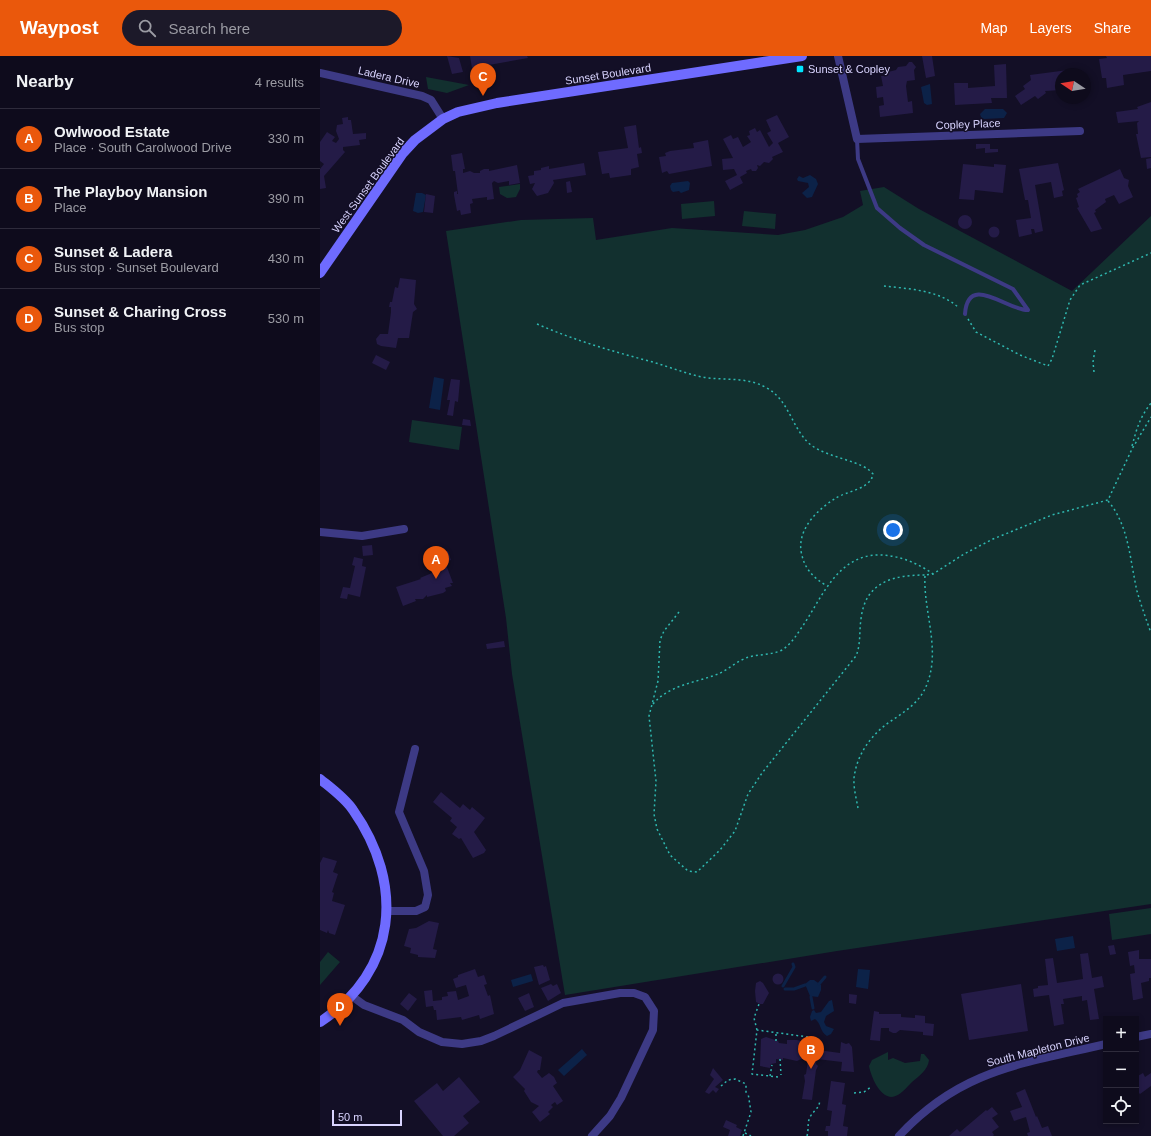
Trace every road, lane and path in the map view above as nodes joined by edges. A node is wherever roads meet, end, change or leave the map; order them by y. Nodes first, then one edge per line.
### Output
1 (802, 56) edge
2 (838, 56) edge
3 (320, 73) edge
4 (443, 119) junction
5 (1080, 131) dead end
6 (857, 139) junction
7 (1151, 253) edge
8 (320, 273) edge
9 (884, 286) dead end
10 (965, 314) junction
11 (537, 324) dead end
12 (1095, 350) dead end
13 (1043, 365) junction
14 (1042, 368) dead end
15 (1094, 372) dead end
16 (1151, 403) edge
17 (1151, 417) edge
18 (1132, 449) junction
19 (1108, 500) junction
20 (404, 529) dead end
21 (320, 532) edge
22 (933, 574) junction
23 (925, 575) junction
24 (827, 586) junction
25 (679, 612) dead end
26 (1151, 633) edge
27 (653, 704) junction
28 (415, 749) dead end
29 (320, 779) edge
30 (858, 808) dead end
31 (386, 911) junction
32 (352, 997) junction
33 (759, 1004) dead end
34 (320, 1022) edge
35 (757, 1030) junction
36 (776, 1033) junction
37 (1151, 1034) edge
38 (1139, 1036) edge
39 (808, 1037) dead end
40 (776, 1041) dead end
41 (1103, 1045) edge
42 (780, 1059) dead end
43 (772, 1065) dead end
44 (781, 1075) dead end
45 (770, 1076) junction
46 (778, 1077) dead end
47 (721, 1086) dead end
48 (871, 1087) dead end
49 (854, 1093) dead end
50 (820, 1100) dead end
51 (745, 1133) junction
52 (592, 1136) edge
53 (743, 1136) edge
54 (751, 1136) edge
55 (807, 1136) edge
56 (899, 1136) edge

1 - 4 main road, Sunset Boulevard
2 - 6 street
3 - 4 street, Ladera Drive
4 - 8 main road, West Sunset Boulevard
5 - 6 street, Copley Place
6 - 10 lane
7 - 13 path
9 - 10 path
10 - 13 path
11 - 24 path
12 - 15 path
13 - 14 path
16 - 18 path
17 - 18 path
18 - 19 path
19 - 22 path
19 - 26 path
20 - 21 street
22 - 23 path
22 - 24 path
23 - 27 path
23 - 30 path
24 - 27 path
25 - 27 path
28 - 31 street
29 - 31 main road
31 - 32 main road
32 - 34 main road
32 - 52 street
33 - 35 path
35 - 36 path
35 - 45 path
36 - 39 path
36 - 40 path
37 - 38 street
41 - 56 street, South Mapleton Drive
42 - 44 path
43 - 45 path
45 - 46 path
47 - 51 path
48 - 49 path
50 - 55 path
51 - 53 path
51 - 54 path

